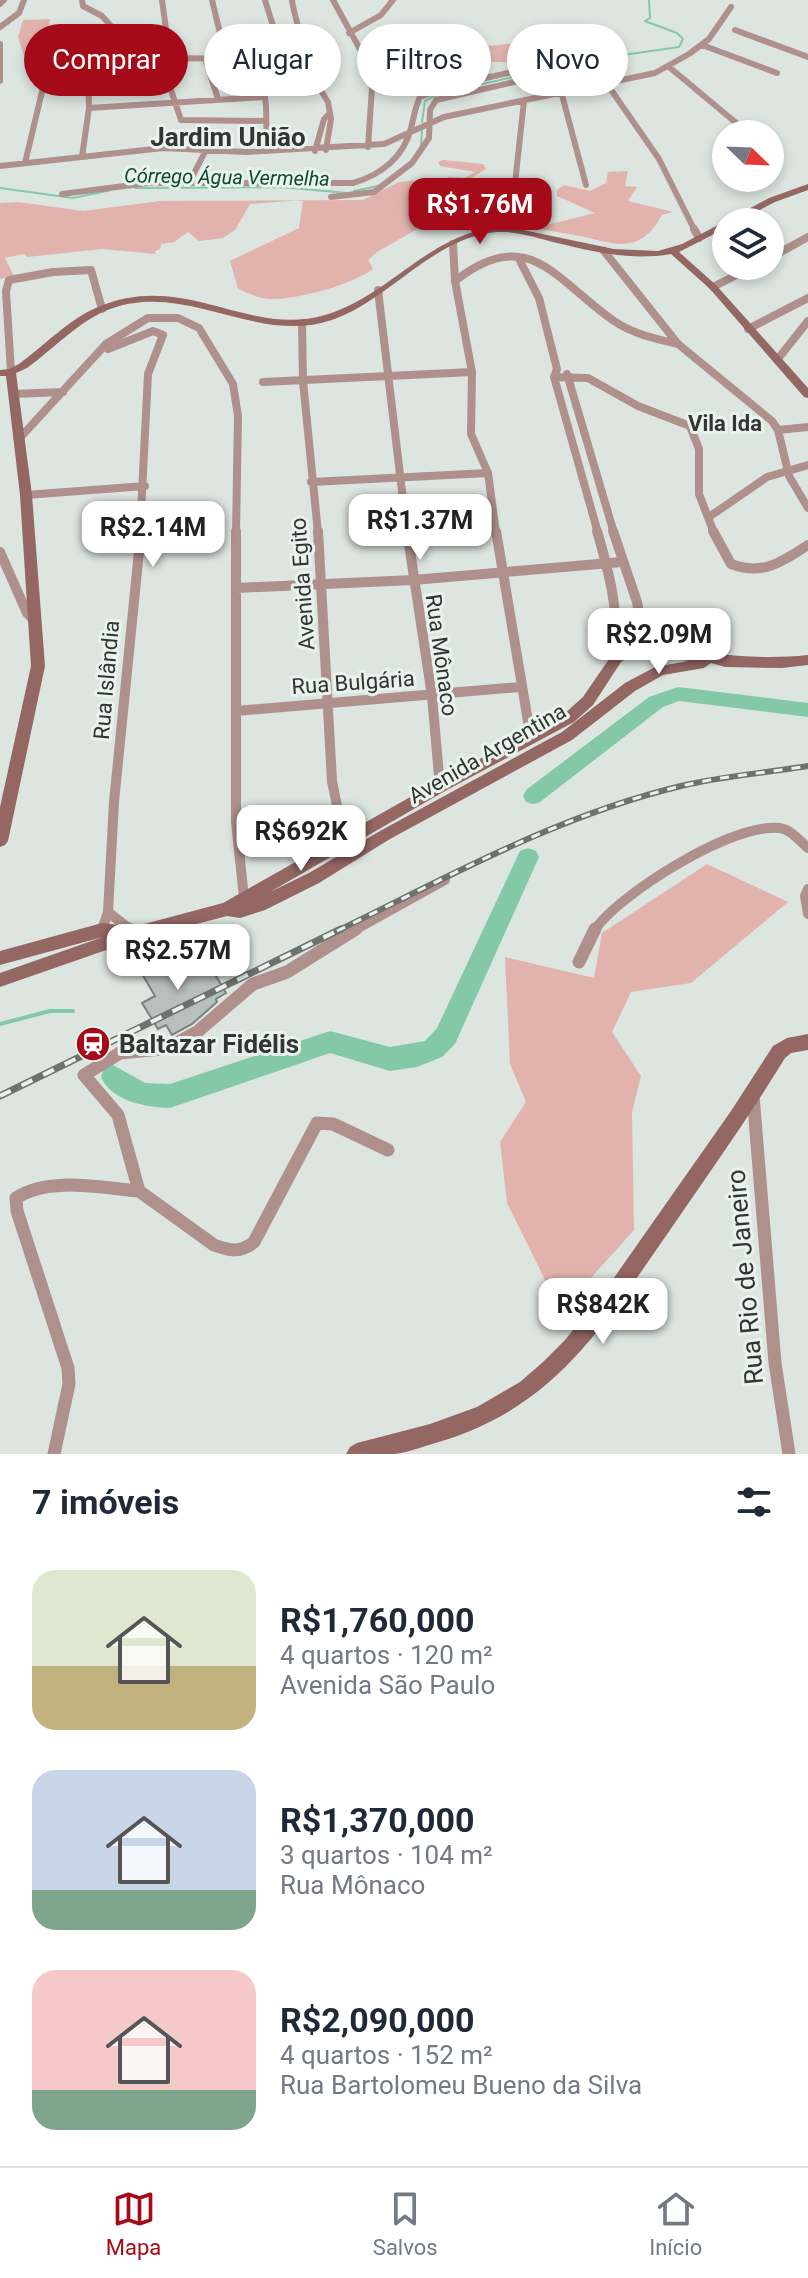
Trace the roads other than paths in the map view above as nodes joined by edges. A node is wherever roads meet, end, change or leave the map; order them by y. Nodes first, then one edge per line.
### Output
1 (24, 0) edge
2 (162, 0) edge
3 (212, 0) edge
4 (265, 0) edge
5 (292, 0) edge
6 (333, 0) edge
7 (393, 0) edge
8 (82, 3) edge
9 (731, 7) dead end
10 (724, 22) junction
11 (165, 24) edge
12 (218, 24) edge
13 (272, 24) edge
14 (295, 24) edge
15 (0, 27) edge
16 (718, 30) junction
17 (735, 30) junction
18 (349, 33) junction
19 (0, 44) edge
20 (702, 45) junction
21 (357, 46) edge
22 (808, 57) edge
23 (668, 66) junction
24 (777, 73) dead end
25 (507, 74) edge
26 (493, 77) joint
27 (628, 79) edge
28 (0, 81) edge
29 (507, 83) edge
30 (41, 96) edge
31 (173, 96) edge
32 (217, 96) edge
33 (324, 96) edge
34 (371, 96) edge
35 (553, 96) edge
36 (559, 96) edge
37 (615, 96) edge
38 (265, 97) joint
39 (218, 99) junction
40 (175, 101) junction
41 (524, 101) junction
42 (89, 108) junction
43 (329, 114) junction
44 (733, 120) edge
45 (266, 121) junction
46 (431, 121) junction
47 (410, 131) junction
48 (384, 144) junction
49 (405, 144) junction
50 (368, 147) junction
51 (206, 150) junction
52 (326, 150) junction
53 (267, 151) junction
54 (315, 151) junction
55 (82, 157) junction
56 (25, 163) junction
57 (0, 166) edge
58 (189, 183) junction
59 (586, 185) dead end
60 (808, 187) edge
61 (62, 194) dead end
62 (331, 197) dead end
63 (757, 208) edge
64 (510, 229) junction
65 (712, 231) edge
66 (808, 237) edge
67 (699, 238) junction
68 (453, 244) junction
69 (784, 250) edge
70 (604, 251) junction
71 (673, 251) junction
72 (518, 257) junction
73 (727, 280) edge
74 (455, 281) junction
75 (713, 287) junction
76 (378, 290) junction
77 (808, 298) edge
78 (102, 309) junction
79 (808, 321) edge
80 (302, 323) junction
81 (748, 329) junction
82 (678, 344) junction
83 (97, 354) junction
84 (777, 360) junction
85 (472, 372) junction
86 (6, 373) edge
87 (556, 373) junction
88 (570, 376) junction
89 (388, 377) junction
90 (303, 381) junction
91 (263, 382) dead end
92 (63, 392) junction
93 (13, 394) junction
94 (808, 395) edge
95 (808, 427) edge
96 (778, 430) junction
97 (18, 440) junction
98 (808, 465) edge
99 (579, 466) junction
100 (596, 466) junction
101 (786, 467) junction
102 (488, 473) junction
103 (401, 478) junction
104 (311, 482) junction
105 (145, 486) junction
106 (26, 495) junction
107 (808, 508) edge
108 (709, 517) junction
109 (808, 545) edge
110 (0, 552) edge
111 (622, 562) junction
112 (607, 564) junction
113 (501, 572) junction
114 (413, 580) junction
115 (320, 584) junction
116 (236, 588) junction
117 (37, 623) junction
118 (646, 651) junction
119 (616, 659) junction
120 (808, 660) edge
121 (734, 661) junction
122 (606, 676) junction
123 (520, 687) junction
124 (630, 688) junction
125 (432, 696) junction
126 (329, 703) junction
127 (236, 711) junction
128 (531, 739) junction
129 (440, 787) junction
130 (0, 841) edge
131 (344, 841) junction
132 (808, 848) edge
133 (316, 868) junction
134 (445, 880) dead end
135 (808, 889) edge
136 (244, 898) junction
137 (227, 909) junction
138 (108, 912) junction
139 (808, 914) edge
140 (102, 930) junction
141 (135, 933) junction
142 (0, 958) edge
143 (579, 962) dead end
144 (0, 980) edge
145 (808, 1042) edge
146 (753, 1095) junction
147 (388, 1150) dead end
148 (139, 1191) junction
149 (54, 1454) edge
150 (357, 1454) edge
151 (789, 1454) edge

1 - 15 street
2 - 11 street
3 - 12 street
4 - 13 street
5 - 14 street
6 - 18 street
7 - 18 street
8 - 42 street
9 - 10 street
10 - 16 street
10 - 17 street
16 - 17 street
16 - 20 street
17 - 22 street
18 - 21 street
19 - 28 street
20 - 23 street
20 - 24 street
23 - 27 street
23 - 44 street
25 - 26 street
26 - 47 street
29 - 46 street
30 - 56 street
31 - 40 street
32 - 39 street
33 - 43 street
34 - 50 street
35 - 41 street
36 - 59 street
37 - 67 street
38 - 39 street
38 - 45 street
39 - 40 street
40 - 42 street
40 - 45 street
41 - 46 street
41 - 64 street
42 - 55 street
43 - 52 street
43 - 54 street
45 - 53 street
46 - 47 street
46 - 62 street
47 - 48 street
47 - 49 street
48 - 49 street
48 - 50 street
49 - 58 street
50 - 52 street
51 - 53 street
51 - 55 street
51 - 58 street
52 - 54 street
53 - 54 street
55 - 56 street
56 - 57 street
58 - 61 street
60 - 63 street
64 - 68 street
64 - 70 street
65 - 67 street
66 - 69 street
67 - 71 street
68 - 74 street
68 - 76 street
70 - 71 street
70 - 82 street
71 - 75 street
72 - 74 street
72 - 82 street
72 - 87 street
73 - 75 street
74 - 85 street
75 - 81 street
76 - 80 street
76 - 89 street, Rua Mônaco
77 - 81 street
78 - 80 street
78 - 86 street
78 - 86 street
79 - 84 street
80 - 90 street, Avenida Egito
81 - 84 street
82 - 96 street
83 - 92 street
83 - 105 street, Rua Islândia
83 - 116 street
84 - 94 street
85 - 89 street
85 - 102 street
86 - 93 street
87 - 88 street
87 - 99 street
88 - 100 street
88 - 108 street
89 - 90 street
89 - 103 street, Rua Mônaco
90 - 91 street
90 - 104 street, Avenida Egito
92 - 93 street
92 - 97 street
93 - 97 street
95 - 96 street
96 - 101 street
97 - 106 street
98 - 101 street
99 - 100 street
99 - 112 street
100 - 111 street
101 - 107 street
101 - 108 street
102 - 103 street
102 - 113 street
103 - 104 street
103 - 114 street, Rua Mônaco
104 - 115 street, Avenida Egito
105 - 106 street
105 - 138 street, Rua Islândia
106 - 117 street
108 - 109 street
110 - 117 street
111 - 112 street
111 - 118 street
112 - 113 street
112 - 119 street
113 - 114 street
113 - 123 street
114 - 115 street
114 - 125 street, Rua Mônaco
115 - 116 street
115 - 126 street, Avenida Egito
116 - 127 street
117 - 130 street
118 - 119 street
118 - 121 street
118 - 124 street
119 - 122 street, Avenida Argentina
120 - 121 street
121 - 124 street, Avenida Argentina
122 - 124 street
122 - 128 street, Avenida Argentina
123 - 125 street, Rua Bulgária
123 - 128 street
124 - 133 street, Avenida Argentina
125 - 126 street, Rua Bulgária
125 - 129 street, Rua Mônaco
126 - 127 street, Rua Bulgária
126 - 131 street, Avenida Egito
127 - 136 street
128 - 129 street, Avenida Argentina
129 - 131 street, Avenida Argentina
131 - 133 street, Avenida Argentina
132 - 143 street
133 - 136 street, Avenida Argentina
133 - 137 street, Avenida Argentina
134 - 148 street
135 - 139 street
136 - 137 street, Avenida Argentina
137 - 141 street, Avenida Argentina
138 - 140 street, Rua Islândia
138 - 141 street
140 - 141 street
140 - 142 street
141 - 144 street, Avenida Argentina
145 - 146 street
146 - 150 street
146 - 151 street, Rua Rio de Janeiro
147 - 148 street
148 - 149 street

